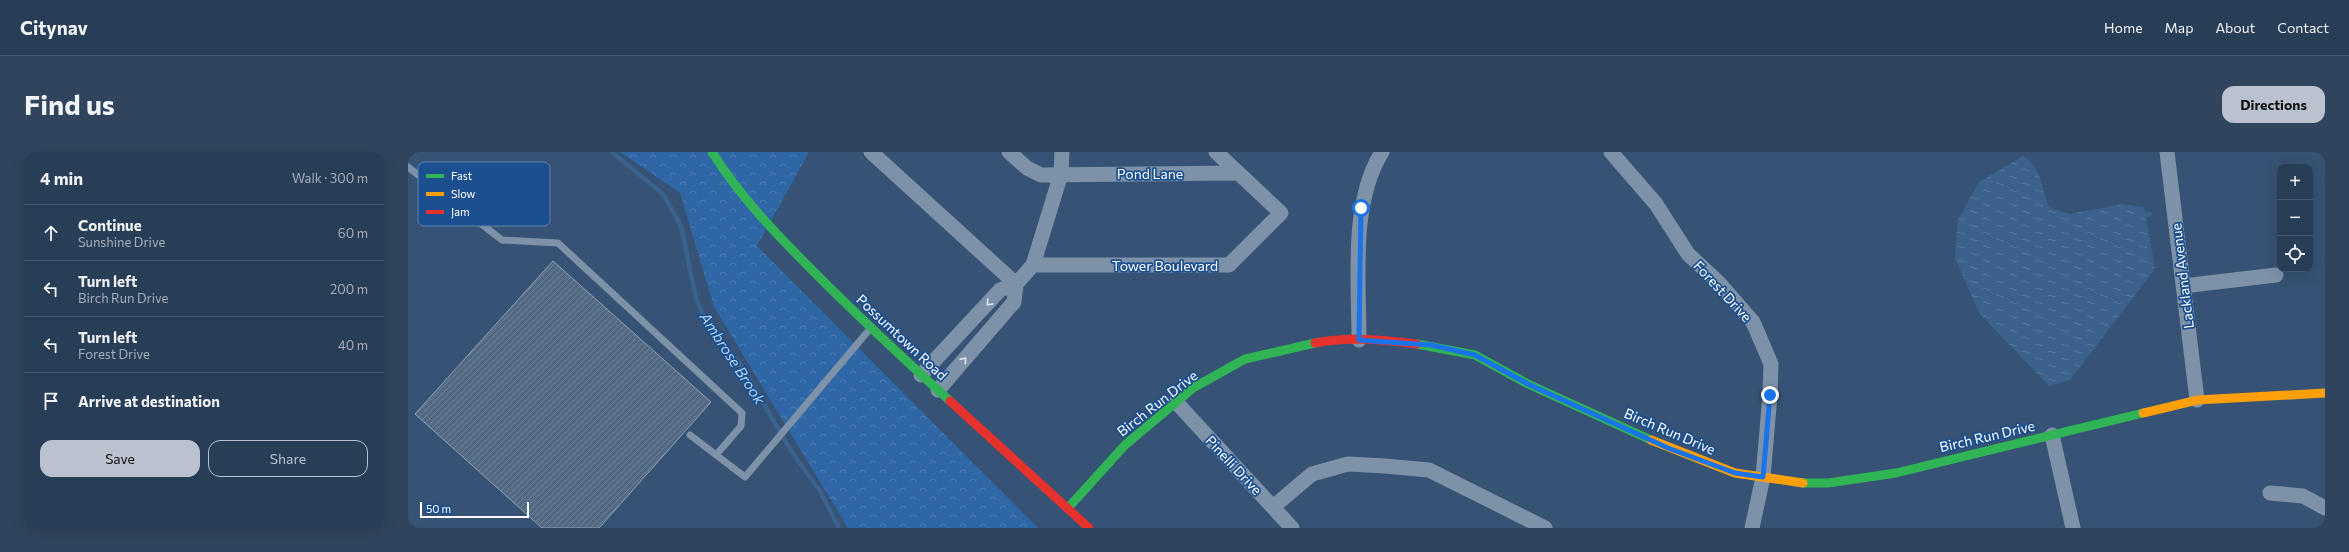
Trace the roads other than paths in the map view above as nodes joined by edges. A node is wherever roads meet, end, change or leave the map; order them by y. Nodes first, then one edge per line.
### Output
1 (712, 152) edge
2 (871, 152) edge
3 (1009, 152) edge
4 (1062, 152) edge
5 (1216, 152) edge
6 (1382, 152) edge
7 (1611, 152) edge
8 (2167, 152) edge
9 (408, 167) edge
10 (1238, 173) junction
11 (1061, 174) junction
12 (418, 175) edge
13 (484, 226) edge
14 (1033, 265) junction
15 (2276, 275) dead end
16 (1016, 284) junction
17 (2183, 286) junction
18 (870, 328) junction
19 (1359, 340) junction
20 (921, 375) junction
21 (938, 390) junction
22 (2325, 393) edge
23 (2197, 400) junction
24 (1176, 402) junction
25 (690, 435) dead end
26 (2052, 435) junction
27 (716, 455) junction
28 (1763, 477) junction
29 (2270, 493) dead end
30 (1273, 507) junction
31 (1068, 508) junction
32 (2325, 508) edge
33 (1089, 528) edge
34 (1292, 528) edge
35 (1545, 528) edge
36 (1752, 528) edge
37 (2073, 528) edge

1 - 18 street, Possumtown Road
2 - 16 street
3 - 11 street, Pond Lane
4 - 11 street
5 - 10 street, Tower Boulevard
6 - 19 street
7 - 28 street, Forest Drive
8 - 17 street, Lackland Avenue
9 - 12 lane
10 - 11 street, Pond Lane
10 - 14 street, Tower Boulevard
11 - 14 street
13 - 27 lane
14 - 16 street
15 - 17 street
16 -> 20 street
21 -> 16 street
17 - 23 street, Lackland Avenue
18 - 20 street, Possumtown Road
18 - 27 lane
19 - 24 street, Birch Run Drive
19 - 28 street, Birch Run Drive
20 - 21 street, Possumtown Road
21 - 31 street, Possumtown Road
22 - 23 street, Birch Run Drive
23 - 26 street, Birch Run Drive
24 - 30 street, Pinelli Drive
24 - 31 street, Birch Run Drive
25 - 27 lane
26 - 28 street, Birch Run Drive
26 - 37 street
28 - 36 street
29 - 32 street
30 - 34 street, Pinelli Drive
30 - 35 street
31 - 33 street, Possumtown Road

